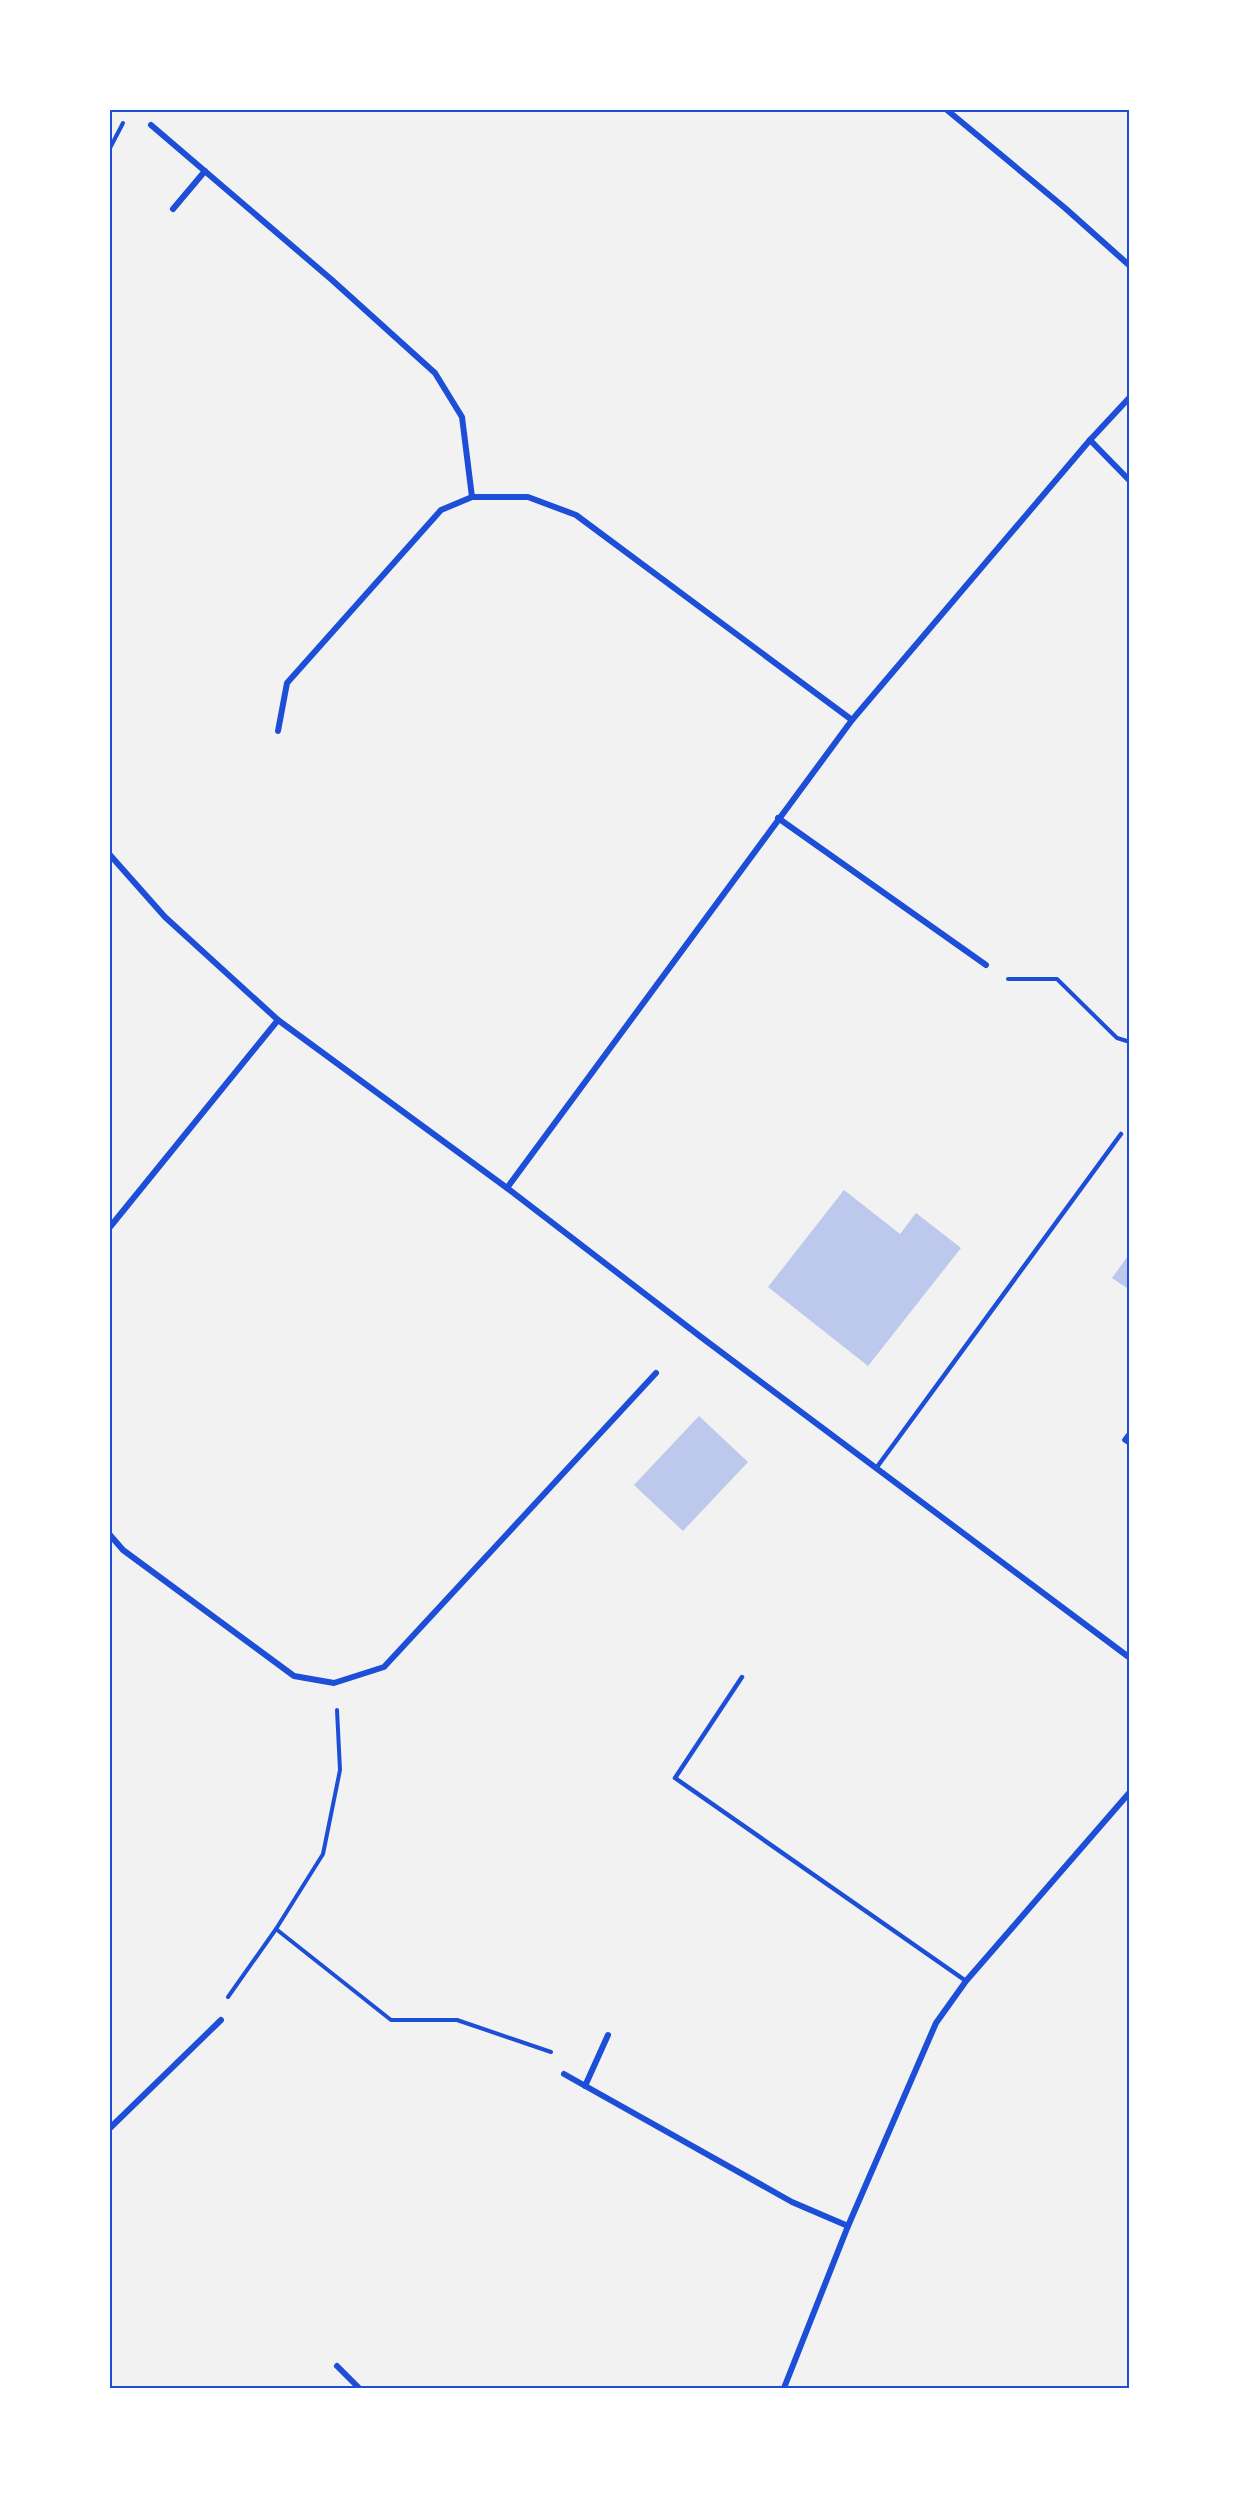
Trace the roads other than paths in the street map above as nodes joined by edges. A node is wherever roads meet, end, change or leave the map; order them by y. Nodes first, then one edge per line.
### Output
1 (947, 110) edge
2 (151, 125) dead end
3 (205, 171) junction
4 (173, 208) dead end
5 (1130, 266) edge
6 (1130, 398) edge
7 (1090, 440) junction
8 (1130, 481) edge
9 (472, 498) junction
10 (852, 720) junction
11 (278, 731) dead end
12 (778, 818) junction
13 (110, 855) edge
14 (986, 964) road end
15 (278, 1020) junction
16 (1121, 1134) dead end
17 (507, 1188) junction
18 (110, 1227) edge
19 (656, 1373) dead end
20 (877, 1467) junction
21 (110, 1535) edge
22 (1130, 1658) edge
23 (742, 1677) dead end
24 (1130, 1792) edge
25 (966, 1981) junction
26 (221, 2020) road end
27 (608, 2035) dead end
28 (564, 2074) road end
29 (585, 2086) junction
30 (110, 2128) edge
31 (848, 2226) junction
32 (337, 2366) dead end
33 (359, 2388) edge
34 (784, 2388) edge

1 - 5 street
2 - 3 street
3 - 4 street
3 - 9 street
6 - 7 street
7 - 8 street
7 - 10 street
9 - 10 street
9 - 11 street
10 - 12 street
12 - 14 street
12 - 17 street
13 - 15 street
15 - 17 street
15 - 18 street
16 - 20 lane
17 - 20 street
19 - 21 street
20 - 22 street
23 - 25 lane
24 - 25 street
25 - 31 street
26 - 30 street
27 - 29 street
28 - 29 street
29 - 31 street
31 - 34 street
32 - 33 street

